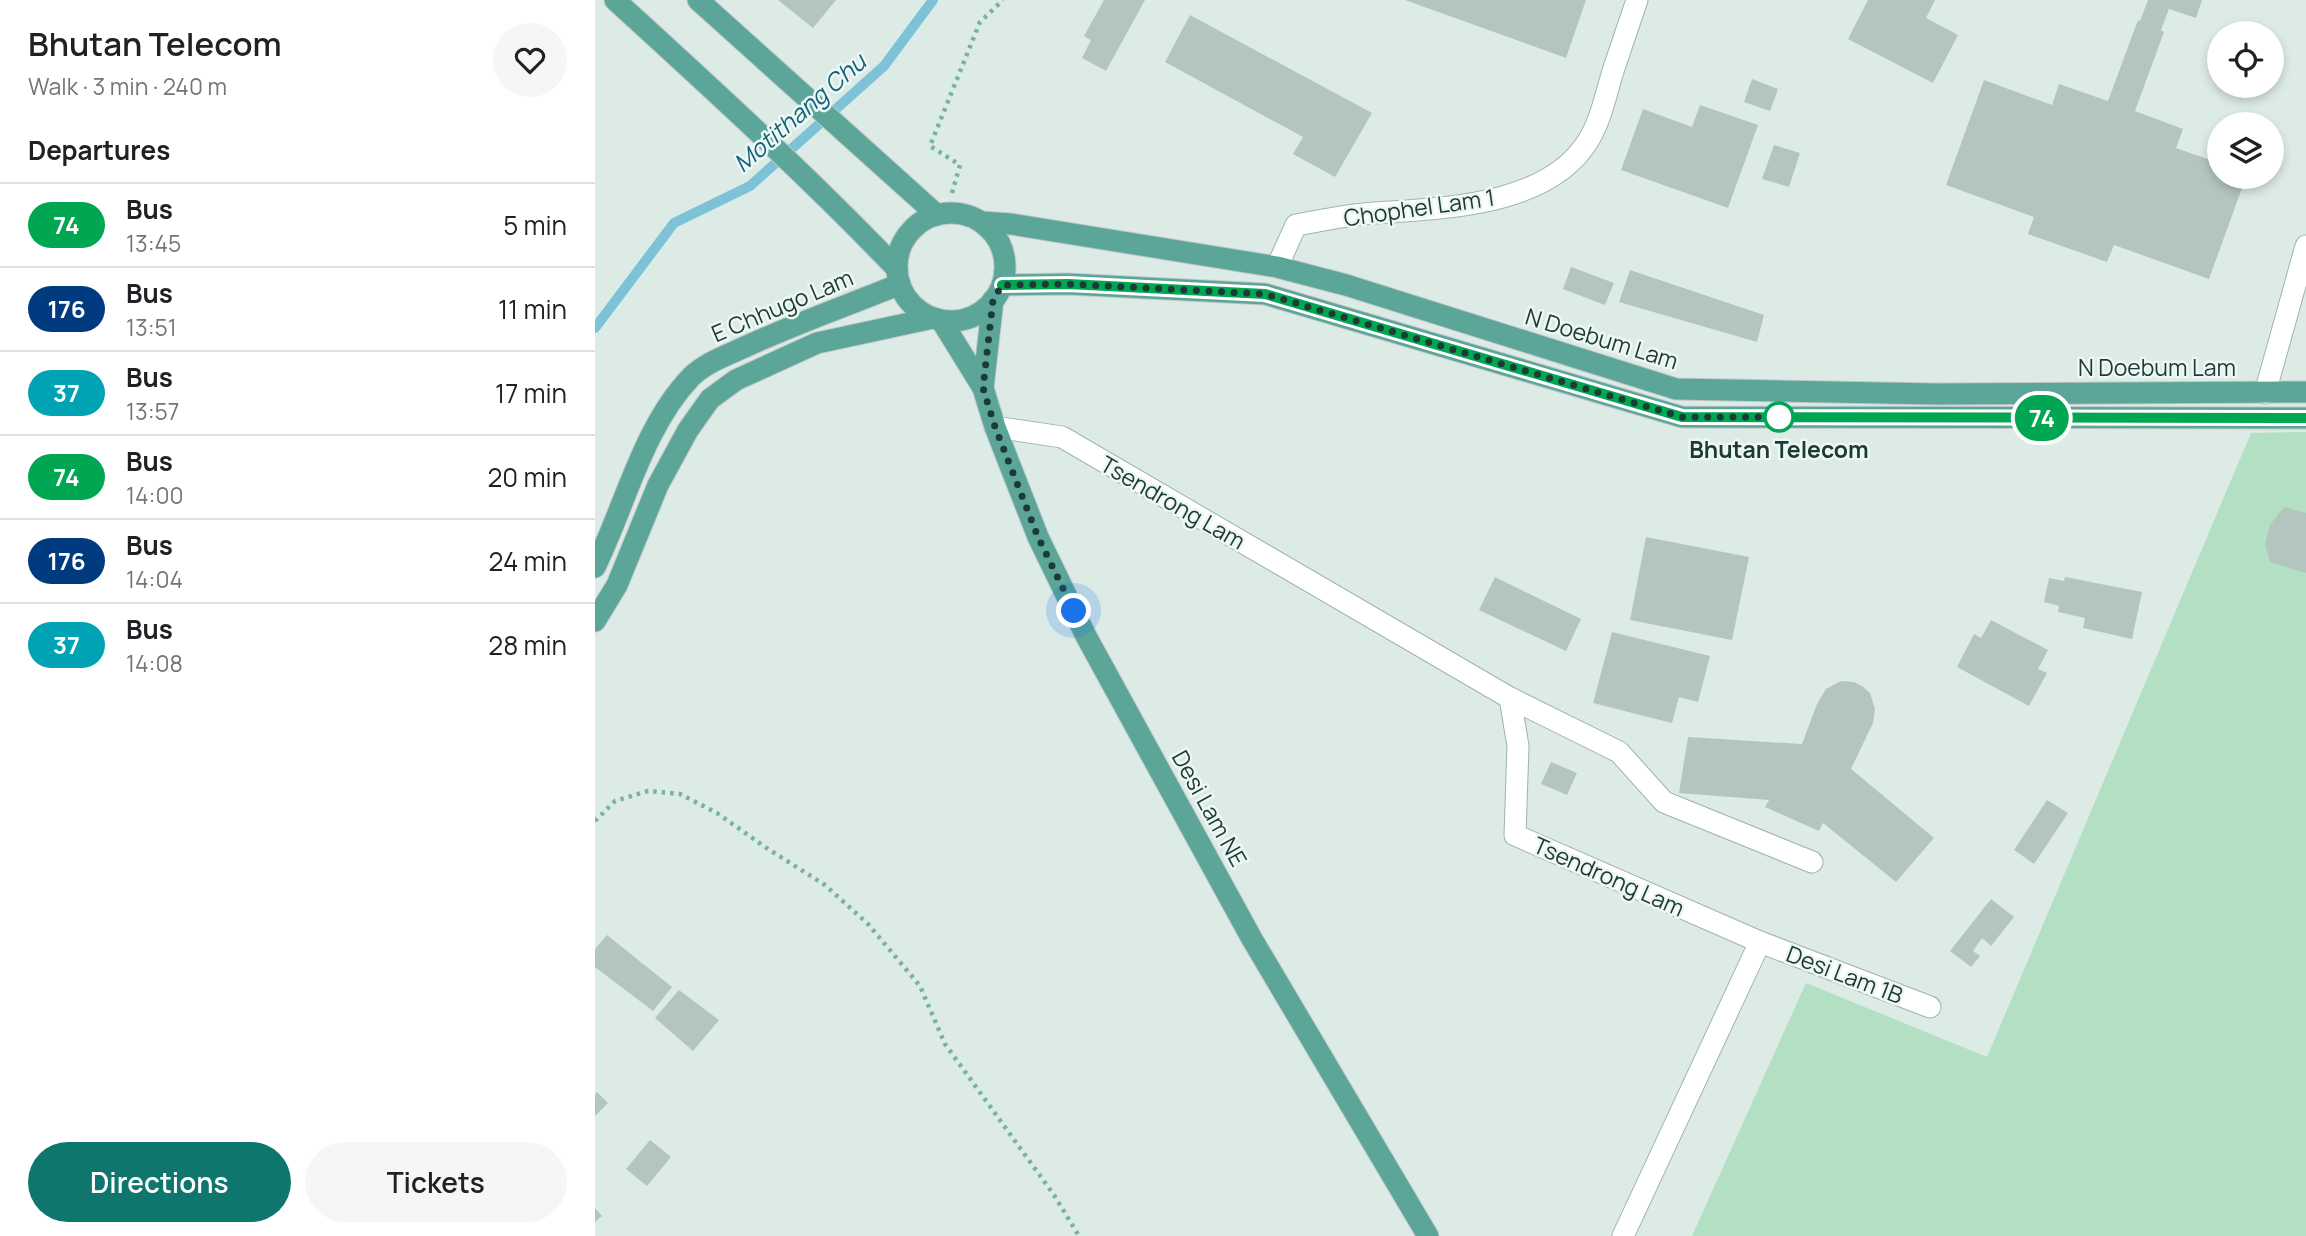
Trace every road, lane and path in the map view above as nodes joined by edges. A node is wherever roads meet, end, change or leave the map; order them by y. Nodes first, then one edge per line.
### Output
1 (615, 0) edge
2 (698, 0) edge
3 (1003, 0) edge
4 (1637, 0) edge
5 (941, 214) junction
6 (981, 222) junction
7 (2306, 246) edge
8 (1277, 267) junction
9 (899, 277) junction
10 (998, 292) junction
11 (937, 319) junction
12 (983, 388) junction
13 (2306, 392) edge
14 (2265, 393) junction
15 (2306, 418) edge
16 (995, 427) junction
17 (595, 565) edge
18 (595, 621) edge
19 (1510, 698) junction
20 (595, 821) edge
21 (1812, 862) dead end
22 (1760, 942) junction
23 (1930, 1007) dead end
24 (1079, 1236) edge
25 (1428, 1236) edge
26 (1623, 1236) edge

1 - 9 main road
2 - 5 main road
3 - 5 path
4 - 8 lane, Chophel Lam 1
5 - 6 main road
5 - 9 main road
6 - 8 main road, N Doebum Lam
6 - 10 main road
7 - 14 lane
8 - 14 main road, N Doebum Lam
9 - 11 main road
9 - 17 main road, E Chhugo Lam
10 - 11 main road
10 - 12 main road
10 - 15 main road
11 - 12 main road
11 - 18 main road
12 - 16 main road, Desi Lam NE
13 - 14 main road, N Doebum Lam
16 - 19 lane, Tsendrong Lam
16 - 25 main road, Desi Lam NE
19 - 21 lane
19 - 22 lane, Tsendrong Lam
20 - 24 path
22 - 23 lane, Desi Lam 1B
22 - 26 lane

